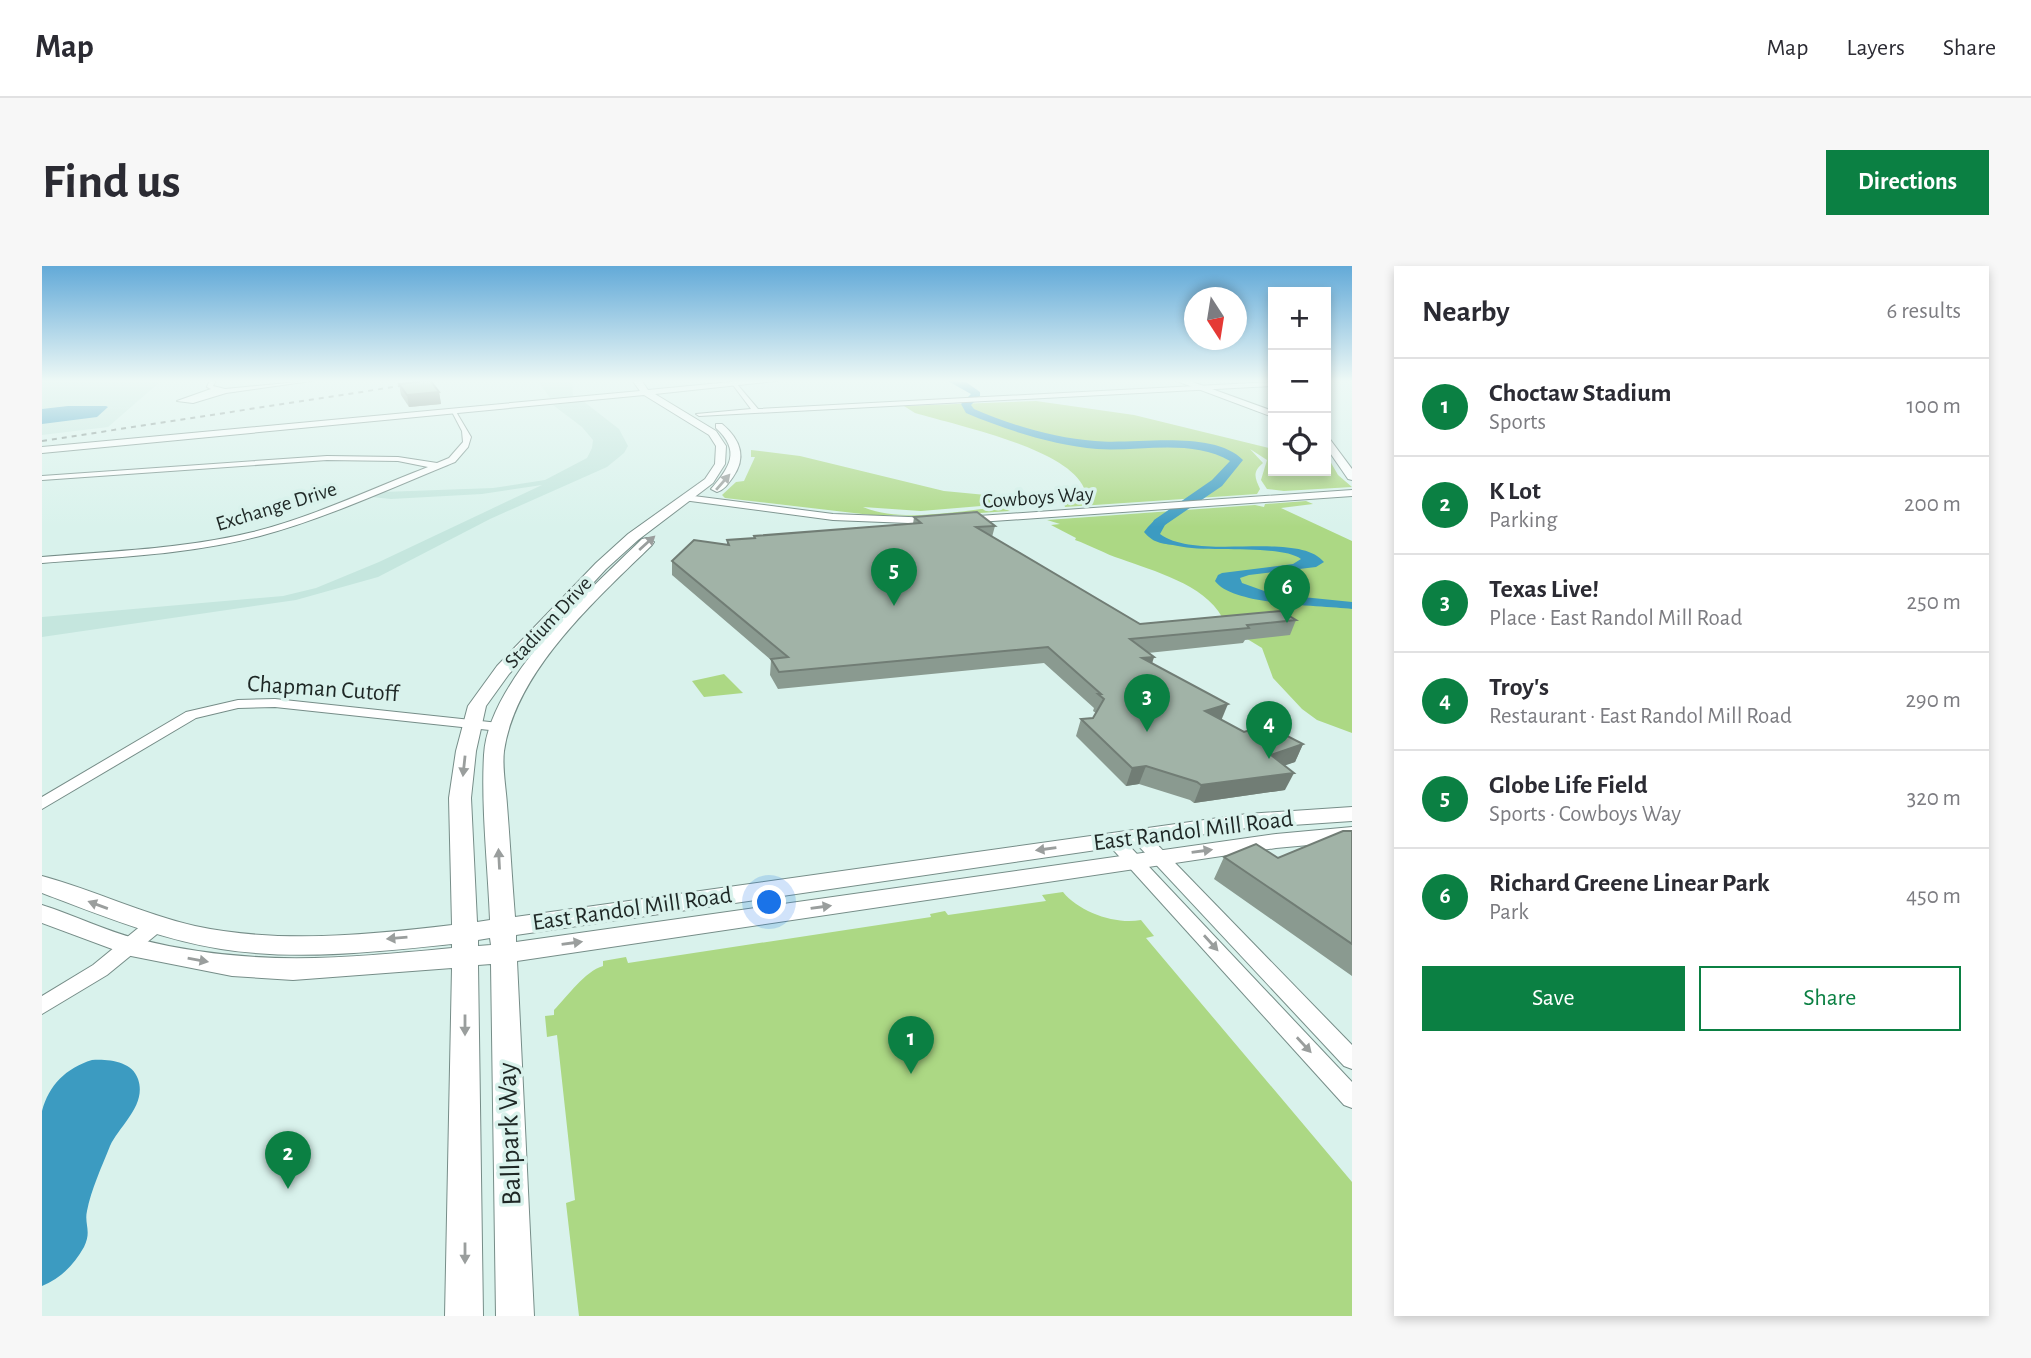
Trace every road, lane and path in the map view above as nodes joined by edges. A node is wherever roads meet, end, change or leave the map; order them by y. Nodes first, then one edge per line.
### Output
1 (263, 429) edge
2 (465, 429) edge
3 (707, 429) edge
4 (723, 429) edge
5 (1331, 432) edge
6 (1341, 439) dead end
7 (721, 446) junction
8 (735, 446) junction
9 (1331, 447) edge
10 (42, 450) edge
11 (438, 466) junction
12 (1352, 477) edge
13 (42, 478) edge
14 (1352, 493) edge
15 (686, 498) junction
16 (704, 501) junction
17 (42, 560) edge
18 (552, 618) junction
19 (571, 620) junction
20 (472, 724) junction
21 (499, 727) junction
22 (42, 804) edge
23 (1352, 814) edge
24 (1352, 834) edge
25 (1139, 836) junction
26 (1114, 840) junction
27 (1160, 857) junction
28 (1134, 861) junction
29 (42, 884) edge
30 (42, 914) edge
31 (155, 925) junction
32 (503, 940) junction
33 (465, 944) junction
34 (131, 947) junction
35 (42, 1006) edge
36 (1352, 1060) edge
37 (1352, 1098) edge
38 (464, 1316) edge
39 (515, 1316) edge

1 - 10 main road
2 - 11 street, Exchange Drive
3 - 7 main road
4 - 8 main road
5 - 6 main road
7 - 8 main road
7 - 15 main road, Stadium Drive
16 -> 8 main road, Stadium Drive
9 - 12 main road
11 - 13 street
11 - 17 street, Exchange Drive
14 - 16 street, Cowboys Way
15 - 16 street, Cowboys Way
15 - 18 main road, Stadium Drive
19 -> 16 main road, Stadium Drive
18 - 19 main road
18 - 20 main road, Stadium Drive
19 - 21 main road, Stadium Drive
20 - 21 street, Chapman Cutoff
20 - 22 street, Chapman Cutoff
20 -> 33 main road, Stadium Drive
32 -> 21 main road, Stadium Drive
23 - 25 main road, East Randol Mill Road
27 -> 24 main road, East Randol Mill Road
25 - 26 main road, East Randol Mill Road
25 - 27 street
26 - 28 street
26 -> 32 main road, East Randol Mill Road
27 - 28 main road, East Randol Mill Road
27 - 36 street
32 -> 28 main road, East Randol Mill Road
28 -> 37 street
31 -> 29 main road, East Randol Mill Road
30 - 34 main road, East Randol Mill Road
33 -> 31 main road, East Randol Mill Road
31 - 34 street
32 - 33 main road, East Randol Mill Road
32 - 39 main road, Ballpark Way
34 -> 33 main road, East Randol Mill Road
33 -> 38 main road, Ballpark Way
34 - 35 street

